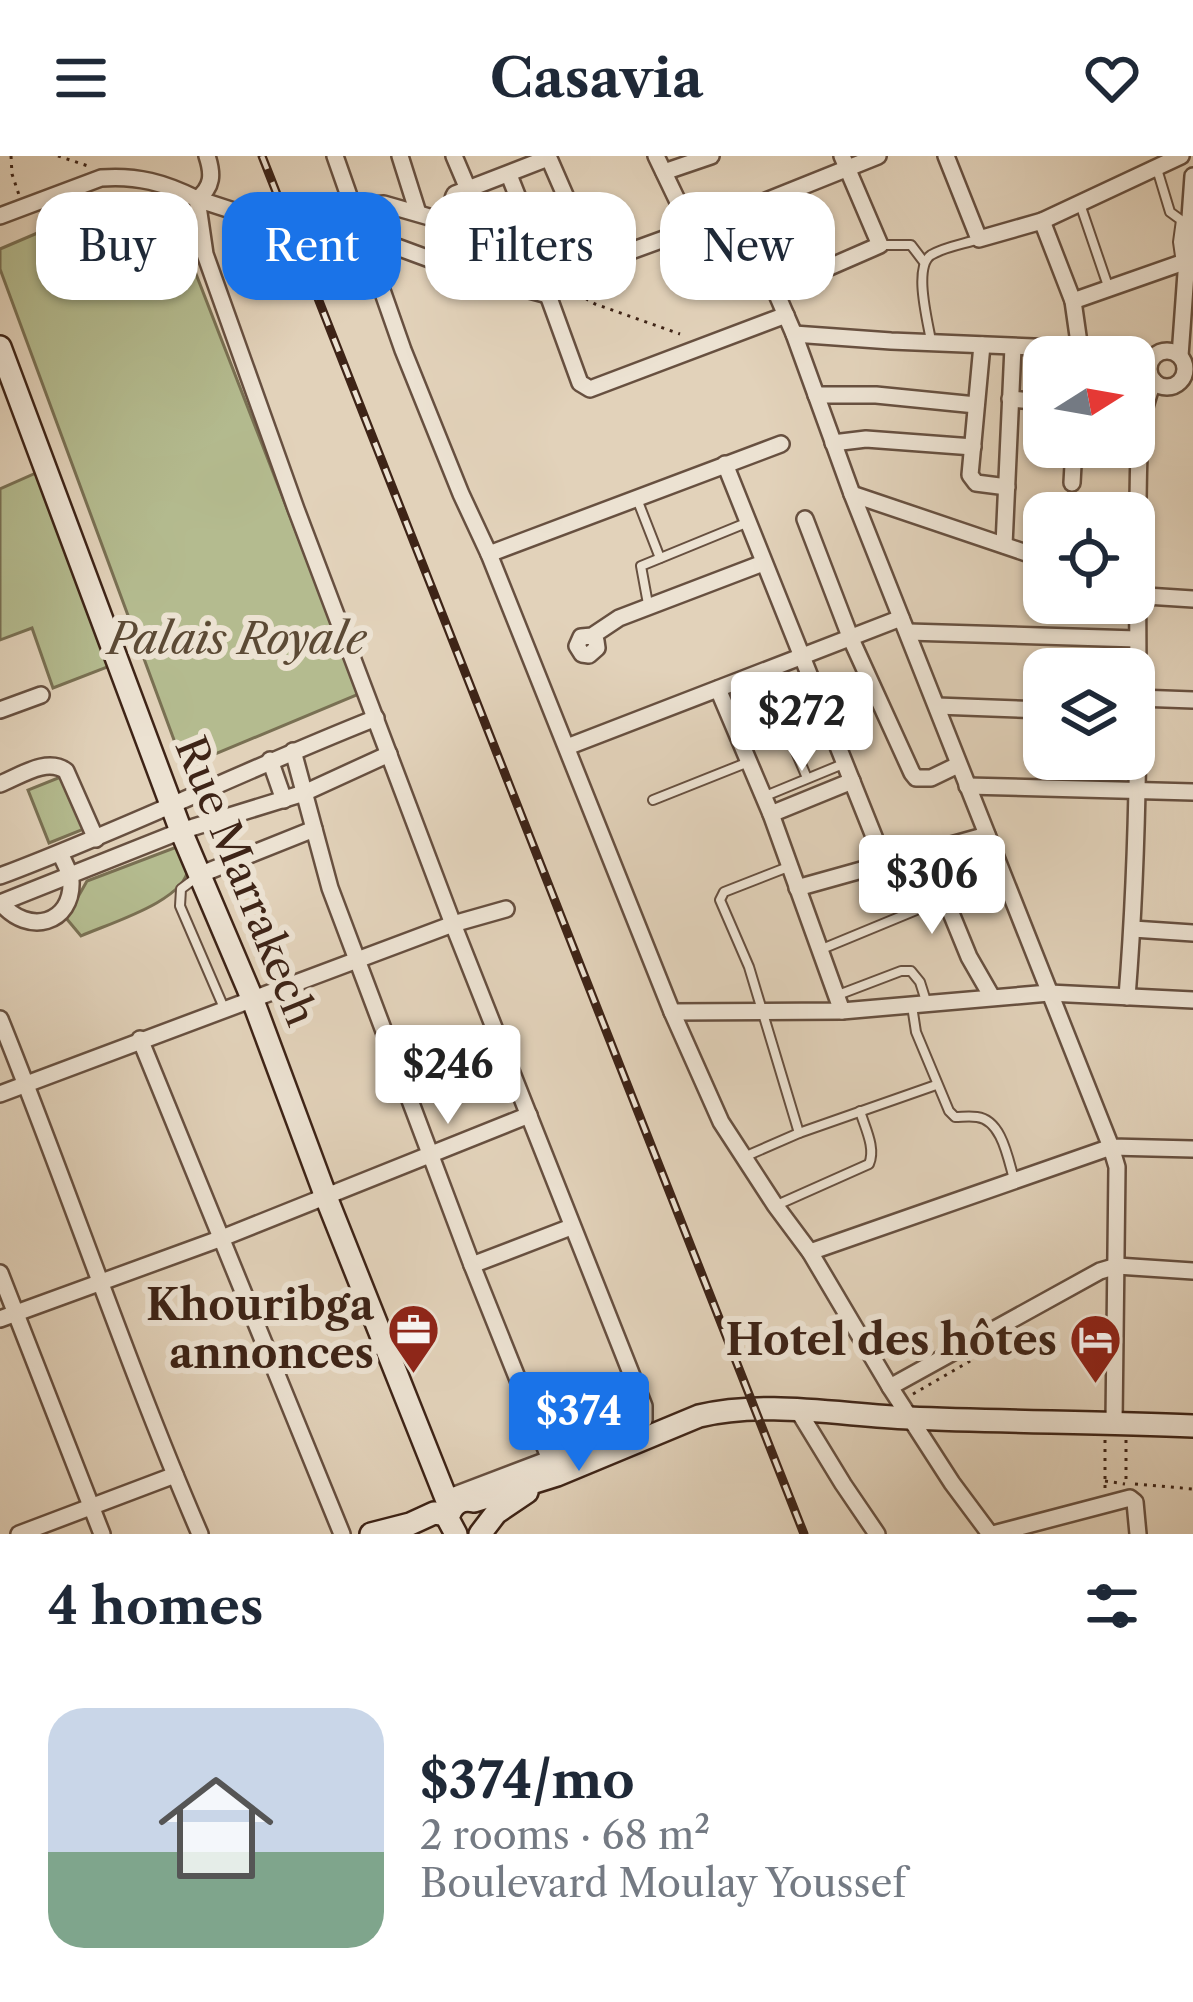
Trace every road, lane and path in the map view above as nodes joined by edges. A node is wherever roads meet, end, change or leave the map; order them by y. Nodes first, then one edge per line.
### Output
1 (11, 156) edge
2 (58, 156) edge
3 (207, 156) edge
4 (334, 156) edge
5 (400, 156) edge
6 (454, 156) edge
7 (656, 156) edge
8 (711, 156) edge
9 (878, 156) edge
10 (946, 156) edge
11 (1181, 156) edge
12 (548, 157) edge
13 (845, 162) edge
14 (1149, 165) edge
15 (664, 172) junction
16 (509, 175) junction
17 (118, 176) junction
18 (1193, 176) edge
19 (468, 189) junction
20 (180, 192) edge
21 (348, 192) edge
22 (461, 192) edge
23 (516, 192) edge
24 (563, 192) edge
25 (673, 192) edge
26 (781, 192) edge
27 (413, 194) junction
28 (198, 198) edge
29 (401, 198) edge
30 (1080, 202) junction
31 (198, 206) edge
32 (25, 207) junction
33 (401, 208) edge
34 (418, 213) junction
35 (425, 215) edge
36 (0, 216) edge
37 (1042, 221) junction
38 (979, 238) junction
39 (880, 245) junction
40 (924, 262) junction
41 (1184, 262) junction
42 (835, 265) edge
43 (1109, 289) junction
44 (386, 300) edge
45 (549, 300) edge
46 (589, 300) edge
47 (780, 300) edge
48 (1073, 301) junction
49 (786, 315) junction
50 (680, 334) dead end
51 (794, 334) junction
52 (1078, 336) edge
53 (931, 343) junction
54 (982, 345) junction
55 (0, 347) edge
56 (1013, 347) junction
57 (1023, 348) edge
58 (1155, 355) edge
59 (1180, 356) junction
60 (1187, 380) edge
61 (1155, 381) edge
62 (816, 395) junction
63 (1010, 399) junction
64 (1023, 400) edge
65 (976, 404) junction
66 (833, 442) junction
67 (781, 444) dead end
68 (973, 447) junction
69 (725, 464) junction
70 (1073, 468) edge
71 (1072, 483) dead end
72 (1006, 487) junction
73 (852, 494) junction
74 (636, 498) junction
75 (805, 519) dead end
76 (748, 522) junction
77 (1004, 545) junction
78 (1023, 552) edge
79 (489, 554) junction
80 (660, 558) junction
81 (763, 563) junction
82 (1155, 597) edge
83 (1193, 599) edge
84 (648, 606) junction
85 (1136, 624) edge
86 (904, 625) junction
87 (592, 636) dead end
88 (851, 639) junction
89 (1137, 639) junction
90 (1137, 648) edge
91 (801, 657) junction
92 (718, 689) junction
93 (41, 695) dead end
94 (1193, 700) edge
95 (937, 706) junction
96 (1155, 706) edge
97 (1023, 709) edge
98 (0, 710) edge
99 (728, 712) junction
100 (376, 718) junction
101 (567, 747) junction
102 (293, 751) junction
103 (389, 754) junction
104 (270, 760) junction
105 (748, 762) junction
106 (845, 764) junction
107 (958, 765) junction
108 (807, 778) junction
109 (1137, 780) edge
110 (852, 781) junction
111 (0, 784) edge
112 (967, 786) junction
113 (1137, 790) junction
114 (1193, 792) edge
115 (304, 793) junction
116 (764, 797) junction
117 (284, 800) junction
118 (653, 800) dead end
119 (172, 807) junction
120 (771, 814) junction
121 (314, 829) junction
122 (181, 832) junction
123 (987, 835) junction
124 (96, 839) junction
125 (926, 853) junction
126 (60, 854) junction
127 (885, 864) junction
128 (789, 866) junction
129 (0, 875) edge
130 (199, 875) junction
131 (70, 876) junction
132 (797, 888) junction
133 (944, 899) junction
134 (1, 903) edge
135 (506, 909) dead end
136 (453, 924) junction
137 (1133, 929) junction
138 (1193, 933) edge
139 (821, 950) junction
140 (358, 960) junction
141 (1049, 993) junction
142 (992, 997) junction
143 (1127, 997) junction
144 (252, 998) junction
145 (1193, 1000) edge
146 (840, 1003) junction
147 (919, 1004) junction
148 (224, 1008) junction
149 (672, 1012) junction
150 (764, 1012) junction
151 (0, 1019) edge
152 (140, 1040) junction
153 (26, 1084) junction
154 (937, 1085) junction
155 (0, 1094) edge
156 (860, 1112) junction
157 (529, 1115) junction
158 (800, 1133) junction
159 (1112, 1147) junction
160 (1193, 1149) edge
161 (431, 1155) junction
162 (742, 1157) junction
163 (1015, 1182) junction
164 (326, 1197) junction
165 (775, 1205) junction
166 (571, 1227) junction
167 (222, 1238) junction
168 (810, 1252) junction
169 (472, 1264) junction
170 (1117, 1267) junction
171 (1193, 1271) edge
172 (0, 1273) edge
173 (99, 1282) junction
174 (8, 1316) edge
175 (1010, 1338) dead end
176 (896, 1384) junction
177 (799, 1412) junction
178 (910, 1418) junction
179 (1109, 1422) junction
180 (1193, 1426) edge
181 (551, 1471) junction
182 (175, 1475) junction
183 (1105, 1481) junction
184 (1193, 1489) edge
185 (1106, 1504) junction
186 (90, 1507) junction
187 (455, 1514) edge
188 (483, 1530) edge
189 (19, 1534) edge
190 (102, 1534) edge
191 (200, 1534) edge
192 (342, 1534) edge
193 (371, 1534) edge
194 (878, 1534) edge
195 (992, 1534) edge
196 (1138, 1534) edge

1 - 32 path
2 - 17 path
3 - 28 street
4 - 21 street
5 - 27 street
6 - 19 street
7 - 15 street
8 - 15 street
9 - 13 street
10 - 38 street
11 - 14 street
12 - 16 street
12 - 24 street
13 - 26 street
13 - 39 street
14 - 30 street
14 - 41 lane
15 - 25 street
16 - 19 street
16 - 23 street
17 - 20 street
17 - 32 street
18 - 41 street
19 - 22 street
27 - 29 street
27 - 34 street
30 - 37 street
30 - 43 lane
31 - 100 street
32 - 36 street
33 - 34 street
34 - 35 street
37 - 38 street
37 - 48 street
38 - 40 lane
39 - 40 lane
39 - 42 street
40 - 53 lane
41 - 43 street
41 - 59 street
43 - 48 street
44 - 79 street
45 - 49 street
46 - 50 path
47 - 49 street
48 - 52 street
49 - 51 street
51 - 53 street
51 - 62 street
53 - 54 street
54 - 56 street
54 - 65 street
55 - 119 street, Rue Marrakech
56 - 57 street
56 - 63 street
58 - 59 street
59 - 60 street
60 - 61 street
62 - 65 street
62 - 66 street
63 - 64 street
63 - 72 street
65 - 68 street
66 - 68 street
66 - 73 street
67 - 69 street
68 - 72 street
69 - 74 street
69 - 76 street
70 - 71 street
72 - 77 street
73 - 77 street
73 - 86 street
74 - 79 street
74 - 80 lane
75 - 88 street
76 - 80 lane
76 - 81 street
77 - 78 street
79 - 101 street
80 - 84 lane
81 - 84 street
81 - 91 street
82 - 83 street
84 - 87 street
85 - 89 street
86 - 88 street
86 - 89 street
86 - 95 street
88 - 91 street
88 - 107 street
89 - 90 street
91 - 92 street
91 - 106 street
92 - 99 street
92 - 101 street
93 - 98 street
94 - 96 street
95 - 97 street
95 - 107 street
99 - 105 street
99 - 108 lane
100 - 102 street
100 - 103 street
101 - 149 street
102 - 104 street
102 - 115 street
103 - 115 street
103 - 136 street
104 - 117 street
104 - 119 street
105 - 116 street
105 - 118 lane
106 - 108 lane
106 - 110 street
107 - 112 street
108 - 116 lane
109 - 113 street
110 - 120 street
110 - 127 street
111 - 124 street
112 - 113 street
112 - 123 street
113 - 114 street
113 - 137 street
115 - 117 street
115 - 121 street
116 - 120 street
117 - 122 street
119 - 122 street, Rue Marrakech
119 - 124 street
120 - 128 street
121 - 130 street
121 - 140 street
122 - 130 street, Rue Marrakech
122 - 131 street
123 - 125 street
123 - 141 street
124 - 126 street
125 - 127 street
125 - 133 street
126 - 129 street
126 - 131 street
127 - 132 street
128 - 132 street
128 - 150 lane
130 - 144 street, Rue Marrakech
130 - 148 lane
131 - 134 street
131 - 134 street
132 - 139 street
133 - 139 lane
133 - 142 street
135 - 136 street
136 - 140 street
136 - 157 street
137 - 138 street
137 - 143 street
139 - 146 street
140 - 144 street
140 - 161 street
141 - 142 street
141 - 143 street
141 - 159 street
142 - 147 street
143 - 145 street
144 - 148 street
144 - 164 street, Rue Marrakech
146 - 147 street
146 - 147 lane
146 - 150 street
147 - 154 lane
148 - 152 street
149 - 150 street
149 - 162 street
150 - 158 lane
151 - 153 street
152 - 153 street
152 - 167 street
153 - 155 street
153 - 173 street
154 - 156 lane
154 - 163 lane
156 - 158 lane
156 - 165 lane
157 - 161 street
157 - 166 street
158 - 162 lane
159 - 160 street
159 - 163 street
159 - 170 street
161 - 164 street
161 - 169 street
162 - 165 street
163 - 168 street
164 - 167 street
164 - 187 street, Rue Marrakech
165 - 168 street
166 - 169 street
166 - 181 street
167 - 173 street
167 - 192 street
168 - 176 street
169 - 181 street
170 - 171 street
170 - 176 street
170 - 179 street
172 - 174 street
173 - 174 street
173 - 182 street
174 - 186 street
175 - 176 path
176 - 178 street
177 - 178 street
177 - 181 street
177 - 194 street
178 - 179 street
178 - 195 street
179 - 180 street
179 - 183 path
181 - 187 street
181 - 188 street
182 - 186 street
182 - 191 street
183 - 184 path
183 - 185 path
185 - 195 street
185 - 196 street
186 - 189 street
186 - 190 street
187 - 188 street, Rue Marrakech
187 - 193 street

